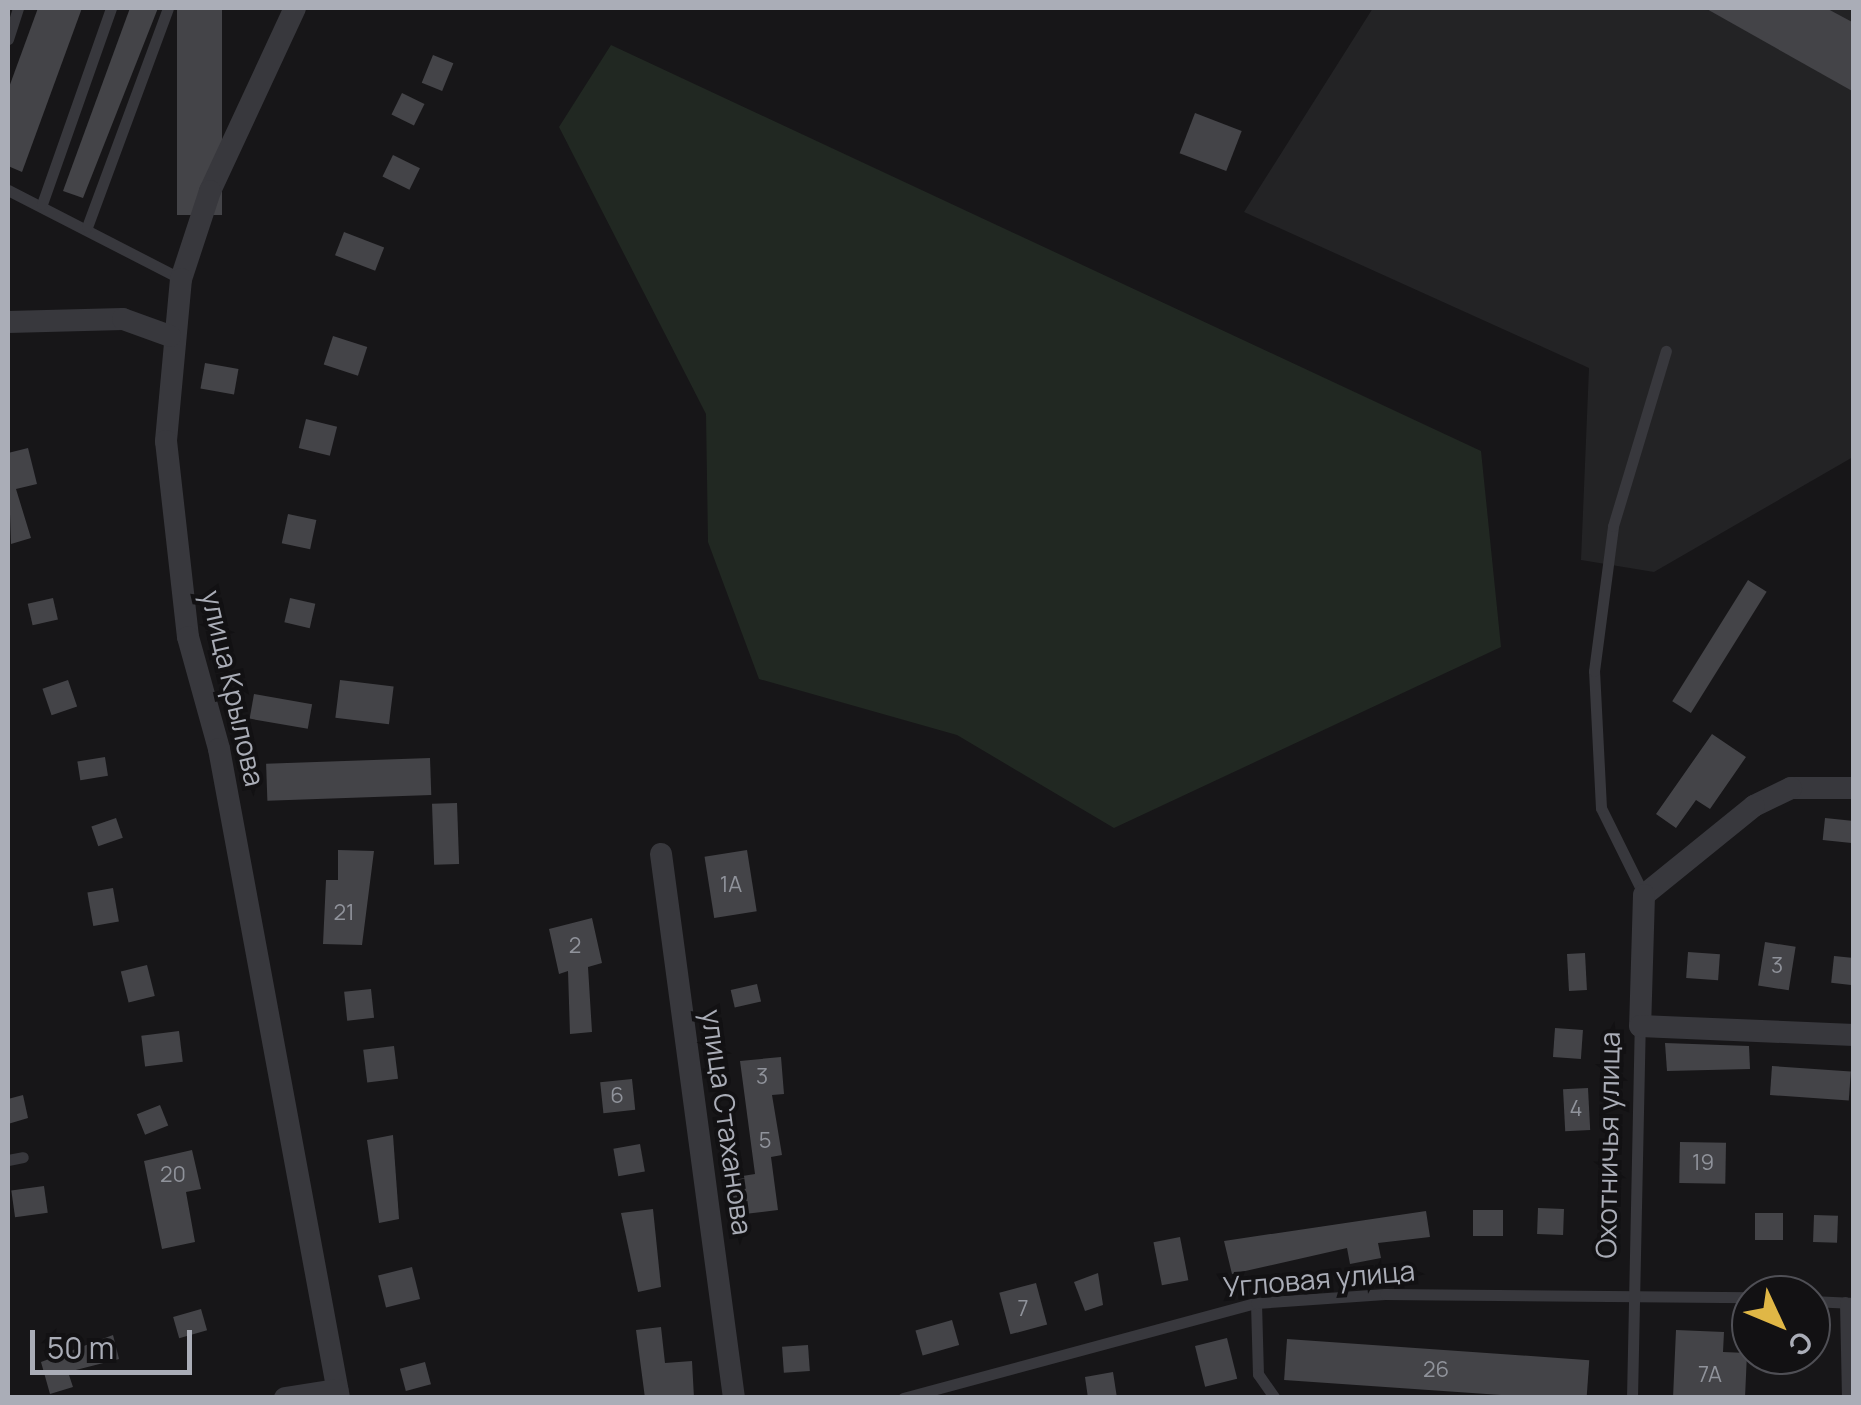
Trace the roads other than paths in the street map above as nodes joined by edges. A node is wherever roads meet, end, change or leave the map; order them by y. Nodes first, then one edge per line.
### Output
1 (18, 8) edge
2 (111, 8) edge
3 (168, 8) edge
4 (294, 8) edge
5 (8, 39) edge
6 (8, 190) edge
7 (42, 204) junction
8 (87, 227) junction
9 (181, 279) junction
10 (8, 322) edge
11 (170, 336) junction
12 (1666, 351) dead end
13 (1854, 788) edge
14 (661, 854) dead end
15 (1644, 895) junction
16 (1640, 1026) junction
17 (1854, 1035) edge
18 (23, 1157) dead end
19 (8, 1160) edge
20 (1634, 1292) junction
21 (1731, 1297) edge
22 (1849, 1302) edge
23 (1256, 1303) junction
24 (338, 1394) edge
25 (285, 1398) edge
26 (734, 1398) edge
27 (903, 1398) edge
28 (1275, 1398) edge
29 (1632, 1398) edge
30 (1847, 1398) edge

1 - 5 lane
2 - 7 lane
3 - 8 lane
4 - 9 street, улица Крылова
6 - 7 lane
7 - 8 lane
8 - 9 lane
9 - 11 street, улица Крылова
10 - 11 street
11 - 24 street, улица Крылова
12 - 15 lane
13 - 15 street
14 - 26 street, улица Стаханова
15 - 16 street, Охотничья улица
16 - 17 street
16 - 20 lane, Охотничья улица
18 - 19 lane
20 - 21 lane, Угловая улица
20 - 23 lane, Угловая улица
20 - 29 lane, Охотничья улица
22 - 30 lane
23 - 27 lane, Угловая улица
23 - 28 lane
24 - 25 street

